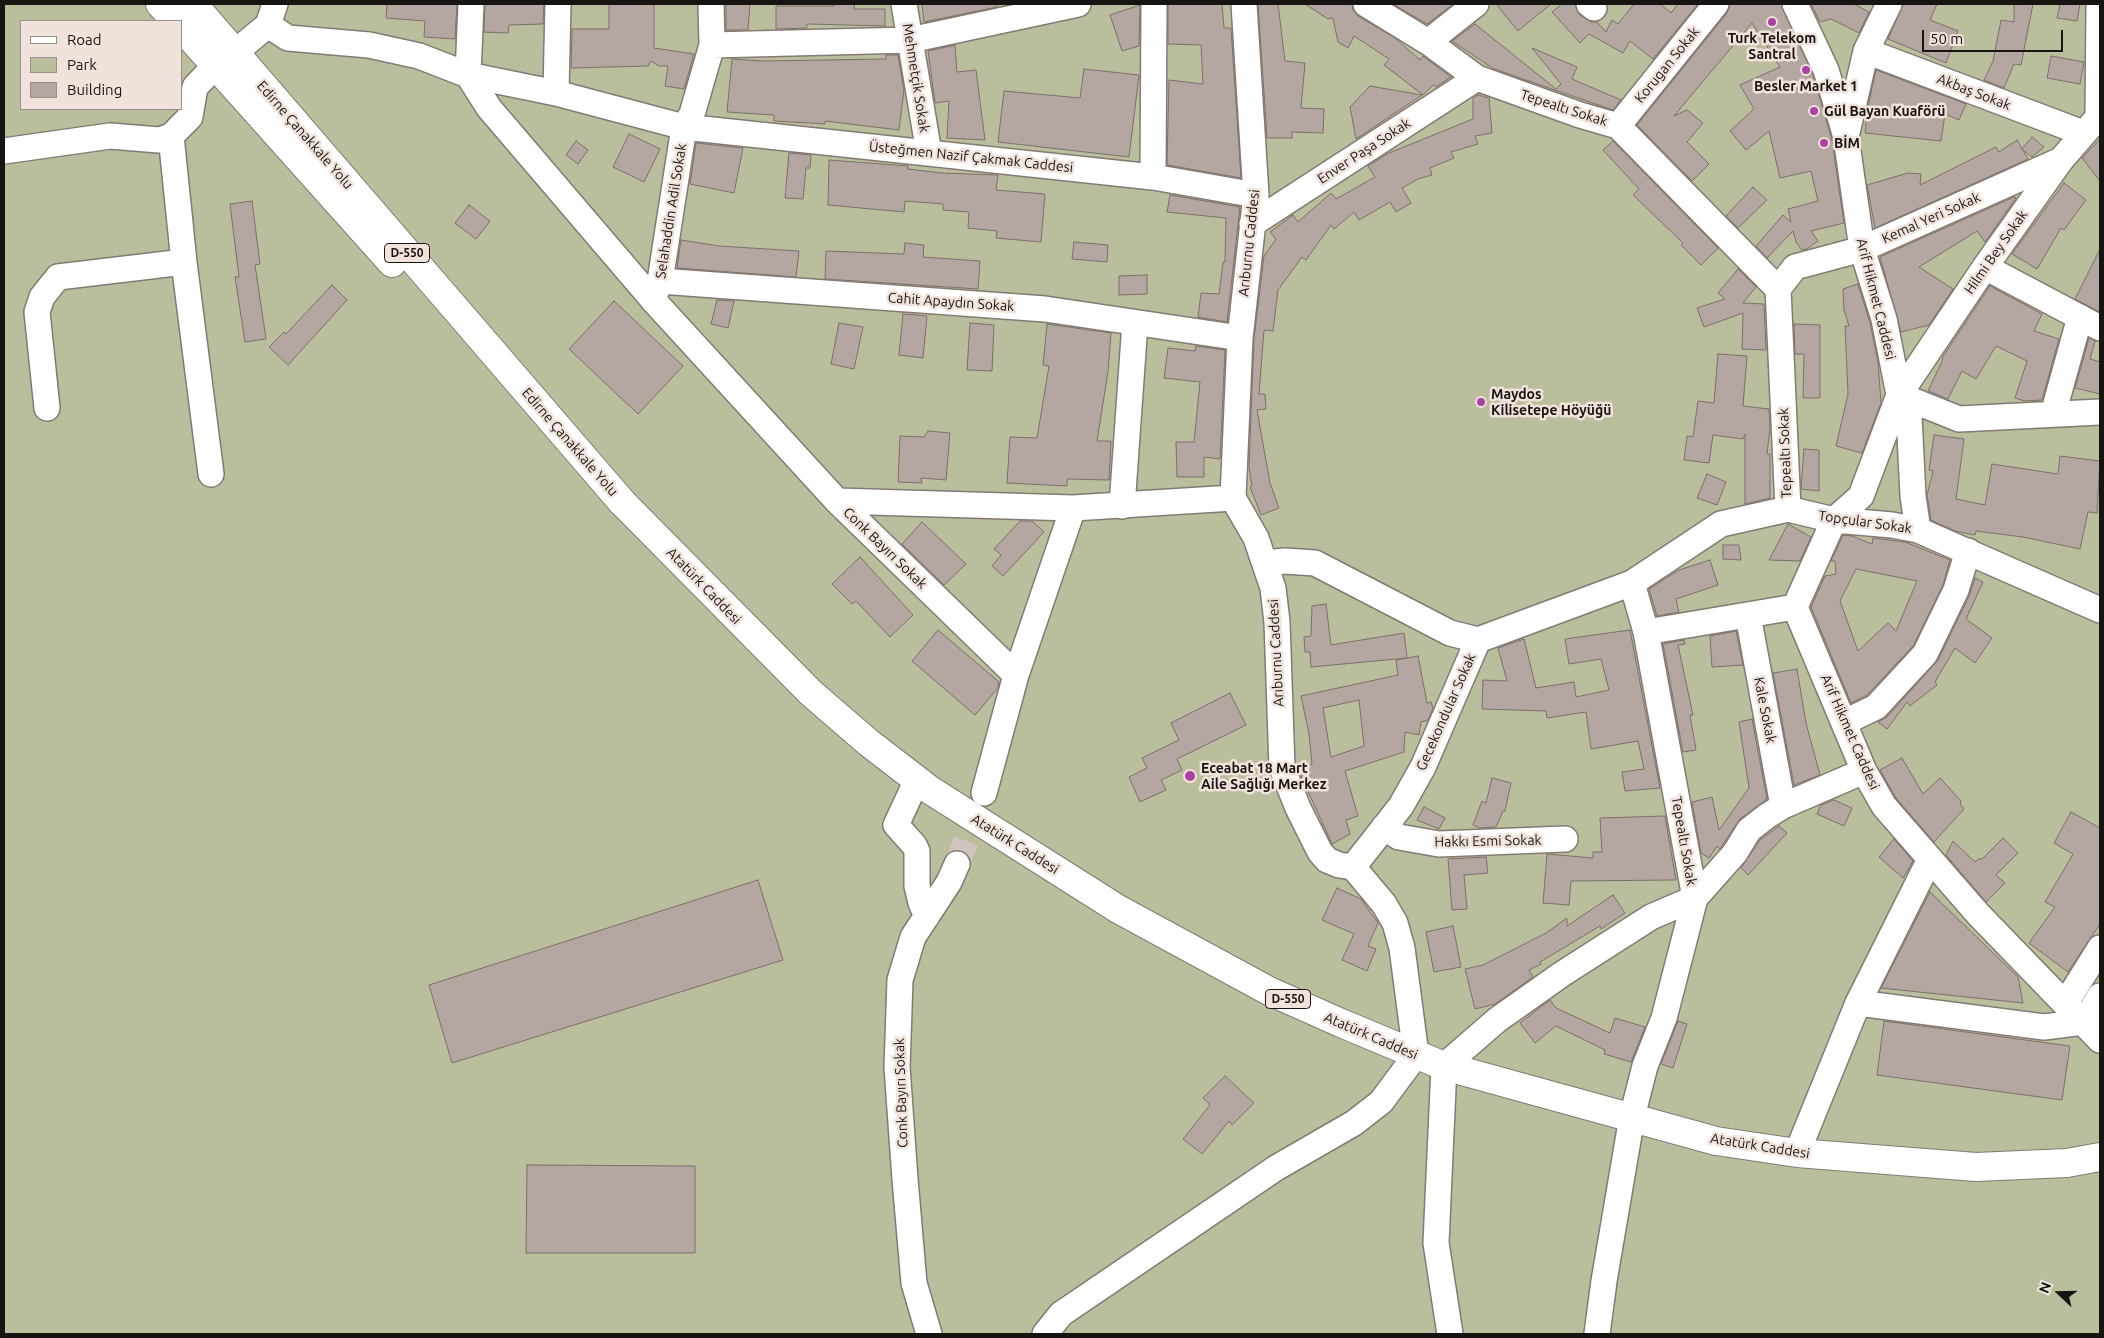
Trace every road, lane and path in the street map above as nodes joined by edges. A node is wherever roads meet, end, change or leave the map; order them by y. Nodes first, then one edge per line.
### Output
1 (160, 4) edge
2 (193, 4) edge
3 (471, 4) edge
4 (558, 4) edge
5 (711, 4) edge
6 (904, 4) edge
7 (1078, 4) edge
8 (1154, 4) edge
9 (1244, 4) edge
10 (1366, 4) edge
11 (1476, 4) edge
12 (1716, 4) edge
13 (1795, 4) edge
14 (1889, 4) edge
15 (2099, 4) edge
16 (272, 14) edge
17 (175, 20) edge
18 (182, 28) edge
19 (910, 40) junction
20 (1428, 42) junction
21 (712, 45) junction
22 (225, 59) junction
23 (1864, 60) junction
24 (1826, 70) junction
25 (468, 75) junction
26 (1477, 78) junction
27 (556, 93) junction
28 (2094, 122) edge
29 (1618, 126) junction
30 (684, 127) junction
31 (171, 136) junction
32 (1846, 137) junction
33 (4, 151) edge
34 (929, 153) junction
35 (2061, 160) junction
36 (1154, 177) junction
37 (1256, 195) junction
38 (1252, 224) junction
39 (1862, 249) junction
40 (184, 262) junction
41 (1985, 267) junction
42 (1778, 289) junction
43 (657, 290) junction
44 (1135, 323) junction
45 (2090, 323) edge
46 (1240, 338) junction
47 (1898, 395) junction
48 (47, 408) dead end
49 (2100, 412) edge
50 (2053, 414) junction
51 (211, 474) dead end
52 (1233, 498) junction
53 (837, 501) junction
54 (622, 502) joint
55 (1122, 506) junction
56 (1073, 508) junction
57 (1788, 509) junction
58 (1834, 520) junction
59 (1918, 530) junction
60 (1968, 551) junction
61 (1266, 563) junction
62 (1632, 583) junction
63 (1795, 607) junction
64 (2100, 610) edge
65 (1748, 615) junction
66 (1646, 632) junction
67 (1478, 640) junction
68 (1016, 675) junction
69 (1845, 722) junction
70 (1864, 771) junction
71 (917, 780) junction
72 (984, 793) tunnel mouth
73 (1783, 806) junction
74 (1384, 827) junction
75 (1565, 839) dead end
76 (1930, 859) junction
77 (957, 864) tunnel mouth
78 (1354, 867) junction
79 (1695, 898) junction
80 (927, 916) junction
81 (2100, 948) edge
82 (2100, 996) edge
83 (1858, 1003) junction
84 (2065, 1004) junction
85 (2092, 1031) edge
86 (1416, 1055) junction
87 (1444, 1066) junction
88 (1632, 1118) junction
89 (1797, 1153) junction
90 (2100, 1157) edge
91 (930, 1334) edge
92 (1045, 1334) edge
93 (1450, 1334) edge
94 (1597, 1334) edge

1 - 17 main road
2 - 22 main road, Edirne Çanakkale Yolu / D-550
3 - 25 street
4 - 27 street
5 - 21 street, Selahaddin Adil Sokak
6 - 19 street, Mehmetçik Sokak
7 - 19 street
8 - 36 street
9 - 37 street, Arıburnu Caddesi
10 - 20 street, Tepealtı Sokak
11 - 20 street
12 - 29 street, Korugan Sokak
13 - 24 street, Arif Hikmet Caddesi
14 - 23 street
15 - 28 street
16 - 22 street
16 - 25 street, Üsteğmen Nazif Çakmak Caddesi
18 - 22 main road, Edirne Çanakkale Yolu / D-550
19 - 21 street
19 - 34 street, Mehmetçik Sokak
20 - 26 street, Tepealtı Sokak
21 - 30 street, Selahaddin Adil Sokak
22 - 31 street
22 - 54 main road, Edirne Çanakkale Yolu / D-550
23 - 24 street
23 - 28 street, Akbaş Sokak
23 - 32 street
24 - 32 street, Arif Hikmet Caddesi
25 - 27 street, Üsteğmen Nazif Çakmak Caddesi
25 - 43 street
26 - 29 street, Tepealtı Sokak
26 - 38 street, Enver Paşa Sokak
27 - 30 street, Üsteğmen Nazif Çakmak Caddesi
28 - 35 street, Hilmi Bey Sokak
29 - 42 street, Tepealtı Sokak
30 - 34 street, Üsteğmen Nazif Çakmak Caddesi
30 - 43 street, Selahaddin Adil Sokak
31 - 33 street
31 - 40 street
32 - 39 street, Arif Hikmet Caddesi
34 - 36 street, Üsteğmen Nazif Çakmak Caddesi
35 - 39 street, Kemal Yeri Sokak
35 - 41 street, Hilmi Bey Sokak
36 - 37 street, Üsteğmen Nazif Çakmak Caddesi
37 - 38 street, Arıburnu Caddesi
38 - 46 street, Arıburnu Caddesi
39 - 42 street, Kemal Yeri Sokak
39 - 47 street, Arif Hikmet Caddesi
40 - 48 street
40 - 51 street
41 - 45 street
41 - 47 street, Hilmi Bey Sokak
42 - 57 street, Tepealtı Sokak
43 - 44 street, Cahit Apaydın Sokak
43 - 53 street
44 - 46 street, Cahit Apaydın Sokak
44 - 55 street
45 - 50 street
46 - 52 street, Arıburnu Caddesi
47 - 50 street
47 - 58 street
47 - 59 street, Arif Hikmet Caddesi
49 - 50 street
52 - 55 street, Conk Bayırı Sokak
52 - 61 street, Arıburnu Caddesi
53 - 56 street, Conk Bayırı Sokak
53 - 68 street, Conk Bayırı Sokak
54 - 71 main road, Atatürk Caddesi / D-550
55 - 56 street, Conk Bayırı Sokak
56 - 68 street
57 - 58 street, Topçular Sokak
57 - 62 street, Tepealtı Sokak
58 - 59 street, Topçular Sokak
58 - 63 street
59 - 60 street, Topçular Sokak
60 - 64 street, Topçular Sokak
60 - 69 street
61 - 67 street
61 - 78 street, Arıburnu Caddesi
62 - 66 street, Tepealtı Sokak
62 - 67 street, Gecekondular Sokak
63 - 65 street
63 - 69 street, Arif Hikmet Caddesi
65 - 66 street
65 - 73 street, Kale Sokak
66 - 79 street, Tepealtı Sokak
67 - 74 street, Gecekondular Sokak
68 - 72 street
69 - 70 street, Arif Hikmet Caddesi
70 - 73 street
70 - 76 street, Arif Hikmet Caddesi
71 - 80 street
71 - 86 main road, Atatürk Caddesi / D-550
73 - 79 street
74 - 75 street, Hakkı Esmi Sokak
74 - 78 street, Gecekondular Sokak
76 - 83 street
76 - 84 street, Arif Hikmet Caddesi
77 - 80 street, Conk Bayırı Sokak
78 - 86 street
79 - 87 street, Tepealtı Sokak
79 - 88 street
80 - 91 street, Conk Bayırı Sokak
81 - 84 street
82 - 85 street
83 - 85 street
83 - 89 street
84 - 85 street, Arif Hikmet Caddesi
86 - 87 main road, Atatürk Caddesi / D-550
86 - 92 street
87 - 88 main road, Atatürk Caddesi / D-550
87 - 93 street
88 - 89 main road, Atatürk Caddesi / D-550
88 - 94 street
89 - 90 main road, Atatürk Caddesi / D-550

